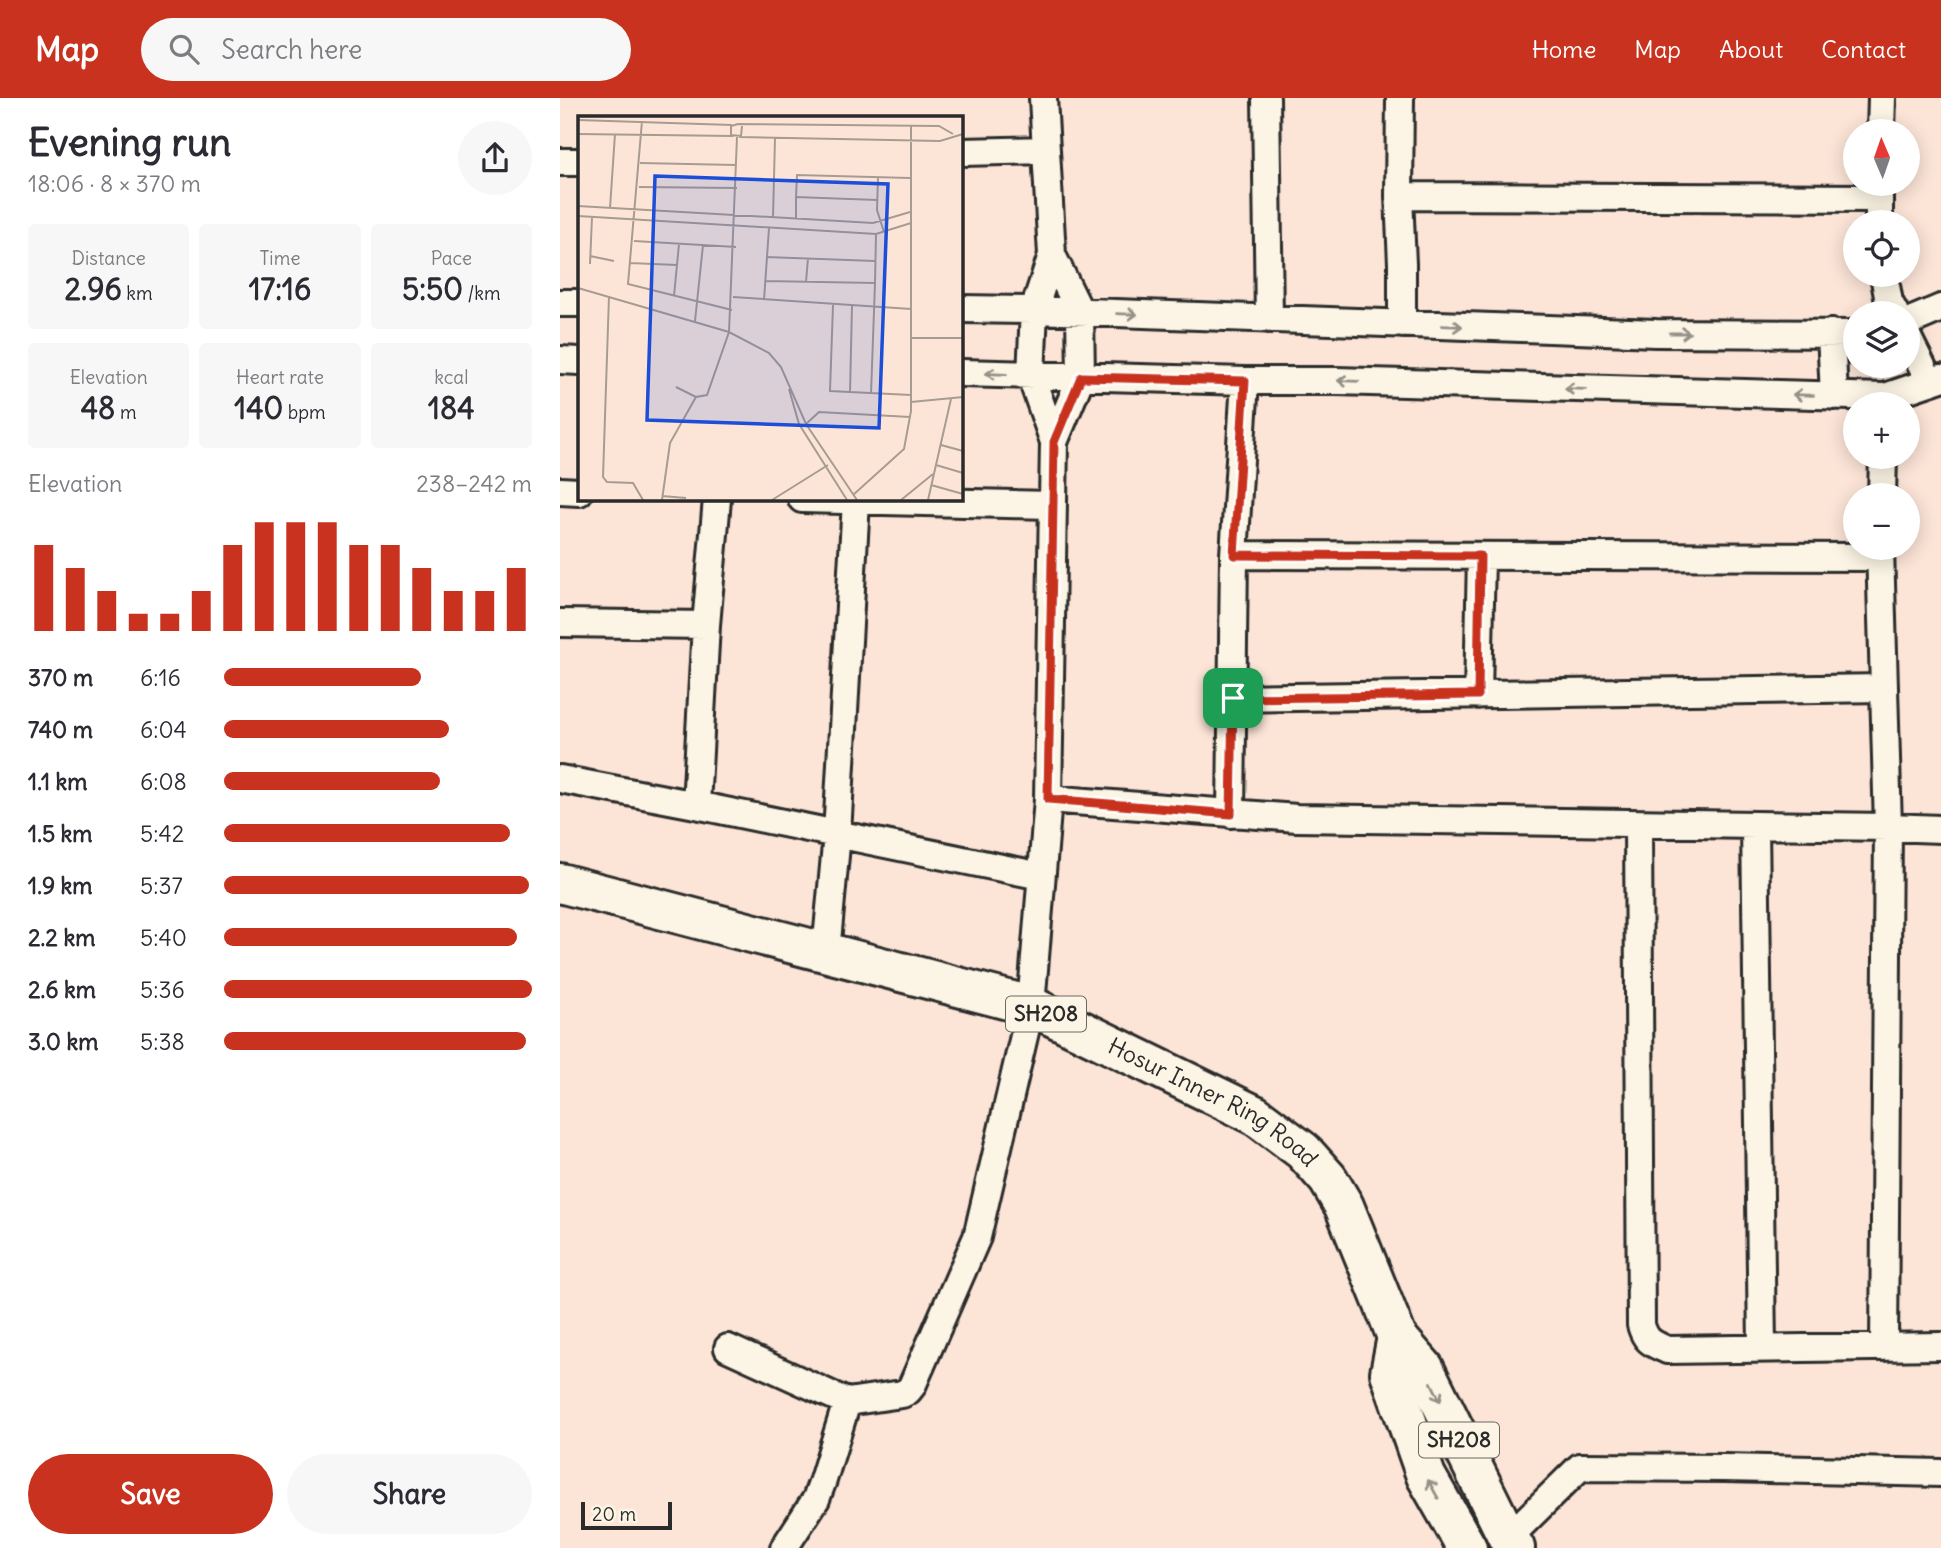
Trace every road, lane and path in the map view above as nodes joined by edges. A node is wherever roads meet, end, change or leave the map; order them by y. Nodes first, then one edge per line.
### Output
1 (1043, 98) edge
2 (1266, 98) edge
3 (1400, 98) edge
4 (1882, 98) edge
5 (1881, 119) edge
6 (1046, 150) junction
7 (962, 152) edge
8 (560, 162) edge
9 (578, 162) edge
10 (1399, 196) junction
11 (1879, 201) edge
12 (1052, 255) junction
13 (560, 303) edge
14 (578, 303) edge
15 (1941, 308) edge
16 (962, 309) edge
17 (1034, 310) junction
18 (1080, 312) junction
19 (1920, 318) edge
20 (1269, 319) junction
21 (1402, 324) junction
22 (1843, 334) edge
23 (1920, 356) edge
24 (560, 360) edge
25 (578, 361) edge
26 (962, 373) edge
27 (1031, 376) junction
28 (1081, 377) junction
29 (1936, 380) edge
30 (1245, 381) junction
31 (1907, 392) edge
32 (1834, 396) junction
33 (1843, 397) edge
34 (1054, 442) junction
35 (560, 491) edge
36 (578, 492) edge
37 (717, 500) edge
38 (829, 500) edge
39 (856, 501) junction
40 (1052, 505) junction
41 (1843, 552) edge
42 (1234, 555) junction
43 (1480, 556) junction
44 (1880, 560) edge
45 (560, 623) edge
46 (706, 625) junction
47 (1884, 688) junction
48 (1478, 695) junction
49 (1233, 698) junction
50 (560, 779) edge
51 (1048, 799) junction
52 (696, 805) junction
53 (1231, 814) junction
54 (1639, 825) junction
55 (1755, 825) junction
56 (1888, 827) junction
57 (1941, 829) edge
58 (837, 834) junction
59 (1041, 876) junction
60 (560, 883) edge
61 (826, 952) junction
62 (1031, 1006) junction
63 (1397, 1337) junction
64 (1884, 1346) junction
65 (1941, 1346) edge
66 (1762, 1347) junction
67 (729, 1348) dead end
68 (847, 1402) junction
69 (1941, 1473) edge
70 (1511, 1543) edge
71 (784, 1548) edge
72 (1467, 1548) edge

1 - 6 street
2 - 20 street
3 - 10 street
4 - 5 street
6 - 7 street
6 - 12 street
8 - 9 street
10 - 11 street
10 - 21 street
12 - 17 street
12 - 18 street
13 - 14 street
15 - 19 street
16 - 17 street
17 - 18 street
17 - 27 street
18 -> 20 street
18 - 28 street
20 - 21 street
21 -> 22 street
22 - 32 street
23 - 29 street
24 - 25 street
27 -> 26 street
27 - 28 street
27 - 34 street
28 - 30 street
28 - 34 street
29 - 31 street
32 -> 30 street
30 - 42 street
32 - 33 street
34 - 40 street
35 - 36 street
37 - 46 street
38 - 39 street
39 - 40 street
39 - 58 street
40 - 51 street
41 - 43 street
42 - 43 street
42 - 49 street
43 - 48 street
44 - 47 street
45 - 46 street
46 - 52 street
47 - 48 street
47 - 56 street
48 - 49 street
49 - 53 street
50 - 52 street
51 - 53 street
51 - 59 street
52 - 58 street
53 - 54 street
54 - 55 street
54 - 66 street
55 - 56 street
55 - 66 street
56 - 57 street
56 - 64 street
58 - 59 street
58 - 61 street
59 - 62 street
60 - 61 main road, Hosur Inner Ring Road / SH208
61 - 62 main road, Hosur Inner Ring Road / SH208
62 - 63 main road, Hosur Inner Ring Road / SH208
62 - 68 street
63 -> 70 main road, Hosur Inner Ring Road / SH208
72 -> 63 main road, SH208
64 - 65 street
64 - 66 street
67 - 68 street
68 - 71 street
69 - 70 street

